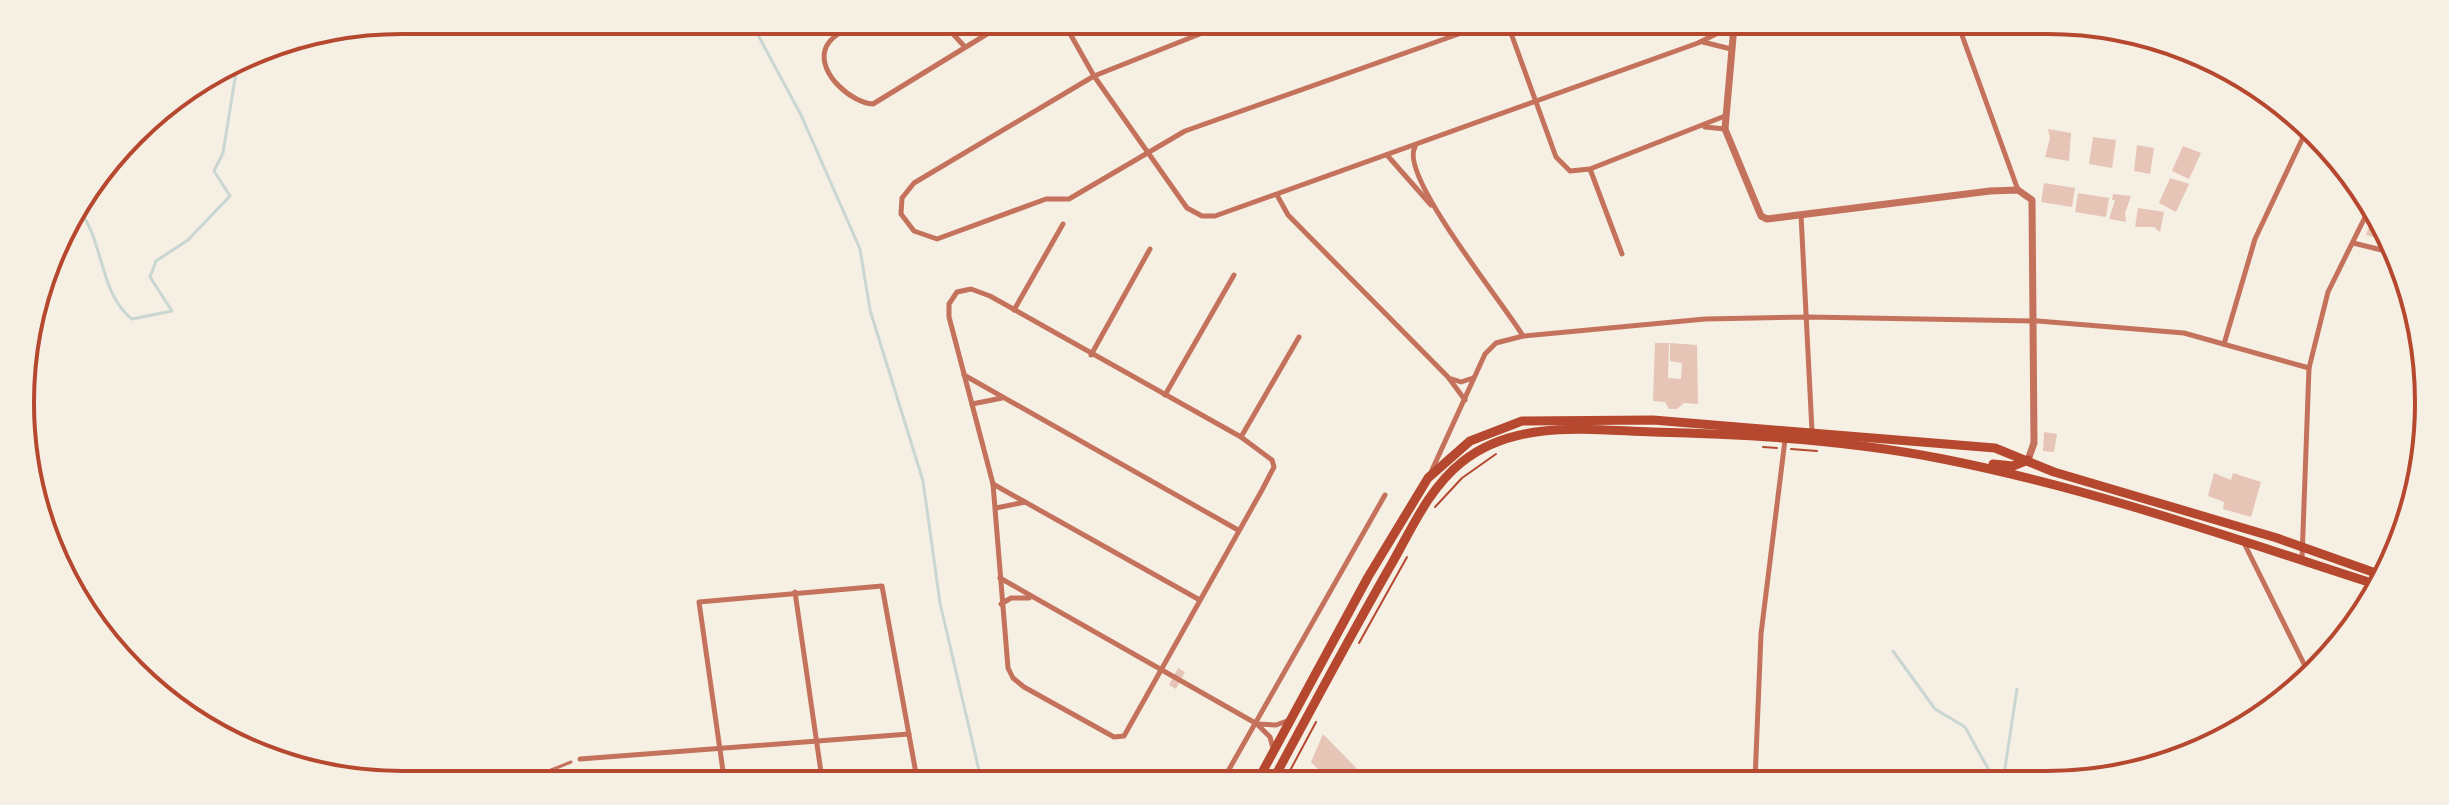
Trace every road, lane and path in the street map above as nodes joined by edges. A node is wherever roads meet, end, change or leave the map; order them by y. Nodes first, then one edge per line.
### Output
1 (842, 34) edge
2 (953, 34) edge
3 (987, 34) edge
4 (1070, 34) edge
5 (1200, 34) edge
6 (1459, 34) edge
7 (1511, 34) edge
8 (1717, 34) edge
9 (1732, 34) edge
10 (1962, 34) edge
11 (1698, 43) junction
12 (965, 47) junction
13 (1731, 49) junction
14 (1094, 76) junction
15 (1536, 102) junction
16 (1725, 116) junction
17 (1704, 127) junction
18 (1725, 129) junction
19 (2303, 138) edge
20 (1417, 145) junction
21 (1150, 153) junction
22 (1387, 155) junction
23 (1590, 169) junction
24 (2018, 190) junction
25 (1277, 195) junction
26 (1435, 209) junction
27 (1801, 215) junction
28 (2365, 217) edge
29 (1063, 224) dead end
30 (2353, 243) junction
31 (1150, 249) dead end
32 (2382, 250) edge
33 (1622, 254) dead end
34 (1234, 275) dead end
35 (1014, 311) junction
36 (1808, 317) junction
37 (2034, 321) junction
38 (1523, 336) junction
39 (1299, 337) dead end
40 (2224, 344) junction
41 (1091, 355) junction
42 (2309, 368) junction
43 (963, 374) junction
44 (1476, 375) junction
45 (1448, 377) junction
46 (1165, 395) junction
47 (1007, 399) junction
48 (1465, 400) junction
49 (972, 404) junction
50 (1812, 431) junction
51 (1241, 437) junction
52 (1785, 440) junction
53 (1939, 458) junction
54 (2028, 460) junction
55 (1428, 478) junction
56 (993, 484) junction
57 (1385, 495) dead end
58 (1026, 502) junction
59 (996, 508) junction
60 (1238, 530) junction
61 (2242, 538) junction
62 (2302, 546) junction
63 (2302, 560) junction
64 (2373, 572) edge
65 (999, 577) junction
66 (2369, 582) edge
67 (795, 592) junction
68 (1034, 599) junction
69 (1198, 599) junction
70 (1000, 605) junction
71 (2305, 665) edge
72 (1161, 671) junction
73 (1291, 718) junction
74 (1255, 723) junction
75 (909, 734) junction
76 (816, 741) junction
77 (720, 748) junction
78 (1273, 753) junction
79 (580, 759) dead end
80 (571, 762) dead end
81 (548, 771) edge
82 (723, 771) edge
83 (821, 771) edge
84 (916, 771) edge
85 (1228, 771) edge
86 (1263, 771) edge
87 (1278, 771) edge
88 (1755, 771) edge

1 - 12 street
2 - 12 street
3 - 12 street
4 - 14 street
5 - 14 street
6 - 21 street
7 - 15 street
8 - 11 street
9 - 13 street
10 - 24 street
11 - 13 street
11 - 15 street
13 - 16 street
14 - 21 street
14 - 21 street
15 - 20 street
15 - 23 street
16 - 17 street
16 - 18 street
17 - 18 street
17 - 23 street
18 - 27 street
19 - 40 street
20 - 22 street
20 - 26 street
21 - 25 street
22 - 25 street
22 - 26 street
23 - 33 street
24 - 27 street
24 - 37 street
25 - 45 street
26 - 38 street
27 - 36 street
28 - 30 street
29 - 35 street
30 - 32 street
30 - 42 street
31 - 41 street
34 - 46 street
35 - 41 street
35 - 43 street
36 - 37 street
36 - 38 street
36 - 50 street
37 - 40 street
37 - 54 street
38 - 44 street
39 - 51 street
40 - 42 street
41 - 46 street
42 - 62 street
43 - 47 street
43 - 49 street
44 - 45 street
44 - 48 street
45 - 48 street
46 - 51 street
47 - 49 street
47 - 60 street
48 - 55 street
49 - 56 street
50 - 54 main road
50 - 55 main road
51 - 60 street
52 - 53 main road
52 - 87 main road
52 - 88 street
53 - 54 main road
53 - 61 main road
54 - 62 main road
55 - 73 main road
56 - 58 street
56 - 59 street
57 - 74 street
58 - 59 street
58 - 69 street
59 - 65 street
60 - 69 street
61 - 63 main road
61 - 71 street
62 - 63 street
62 - 64 main road
63 - 66 main road
65 - 68 street
65 - 70 street
67 - 75 street
67 - 76 street
67 - 77 street
68 - 70 street
68 - 72 street
69 - 72 street
70 - 72 street
72 - 74 street
73 - 74 street
73 - 78 main road
74 - 78 street
74 - 85 street
75 - 76 street
75 - 84 street
76 - 77 street
76 - 83 street
77 - 79 street
77 - 82 street
78 - 86 main road
80 - 81 lane

